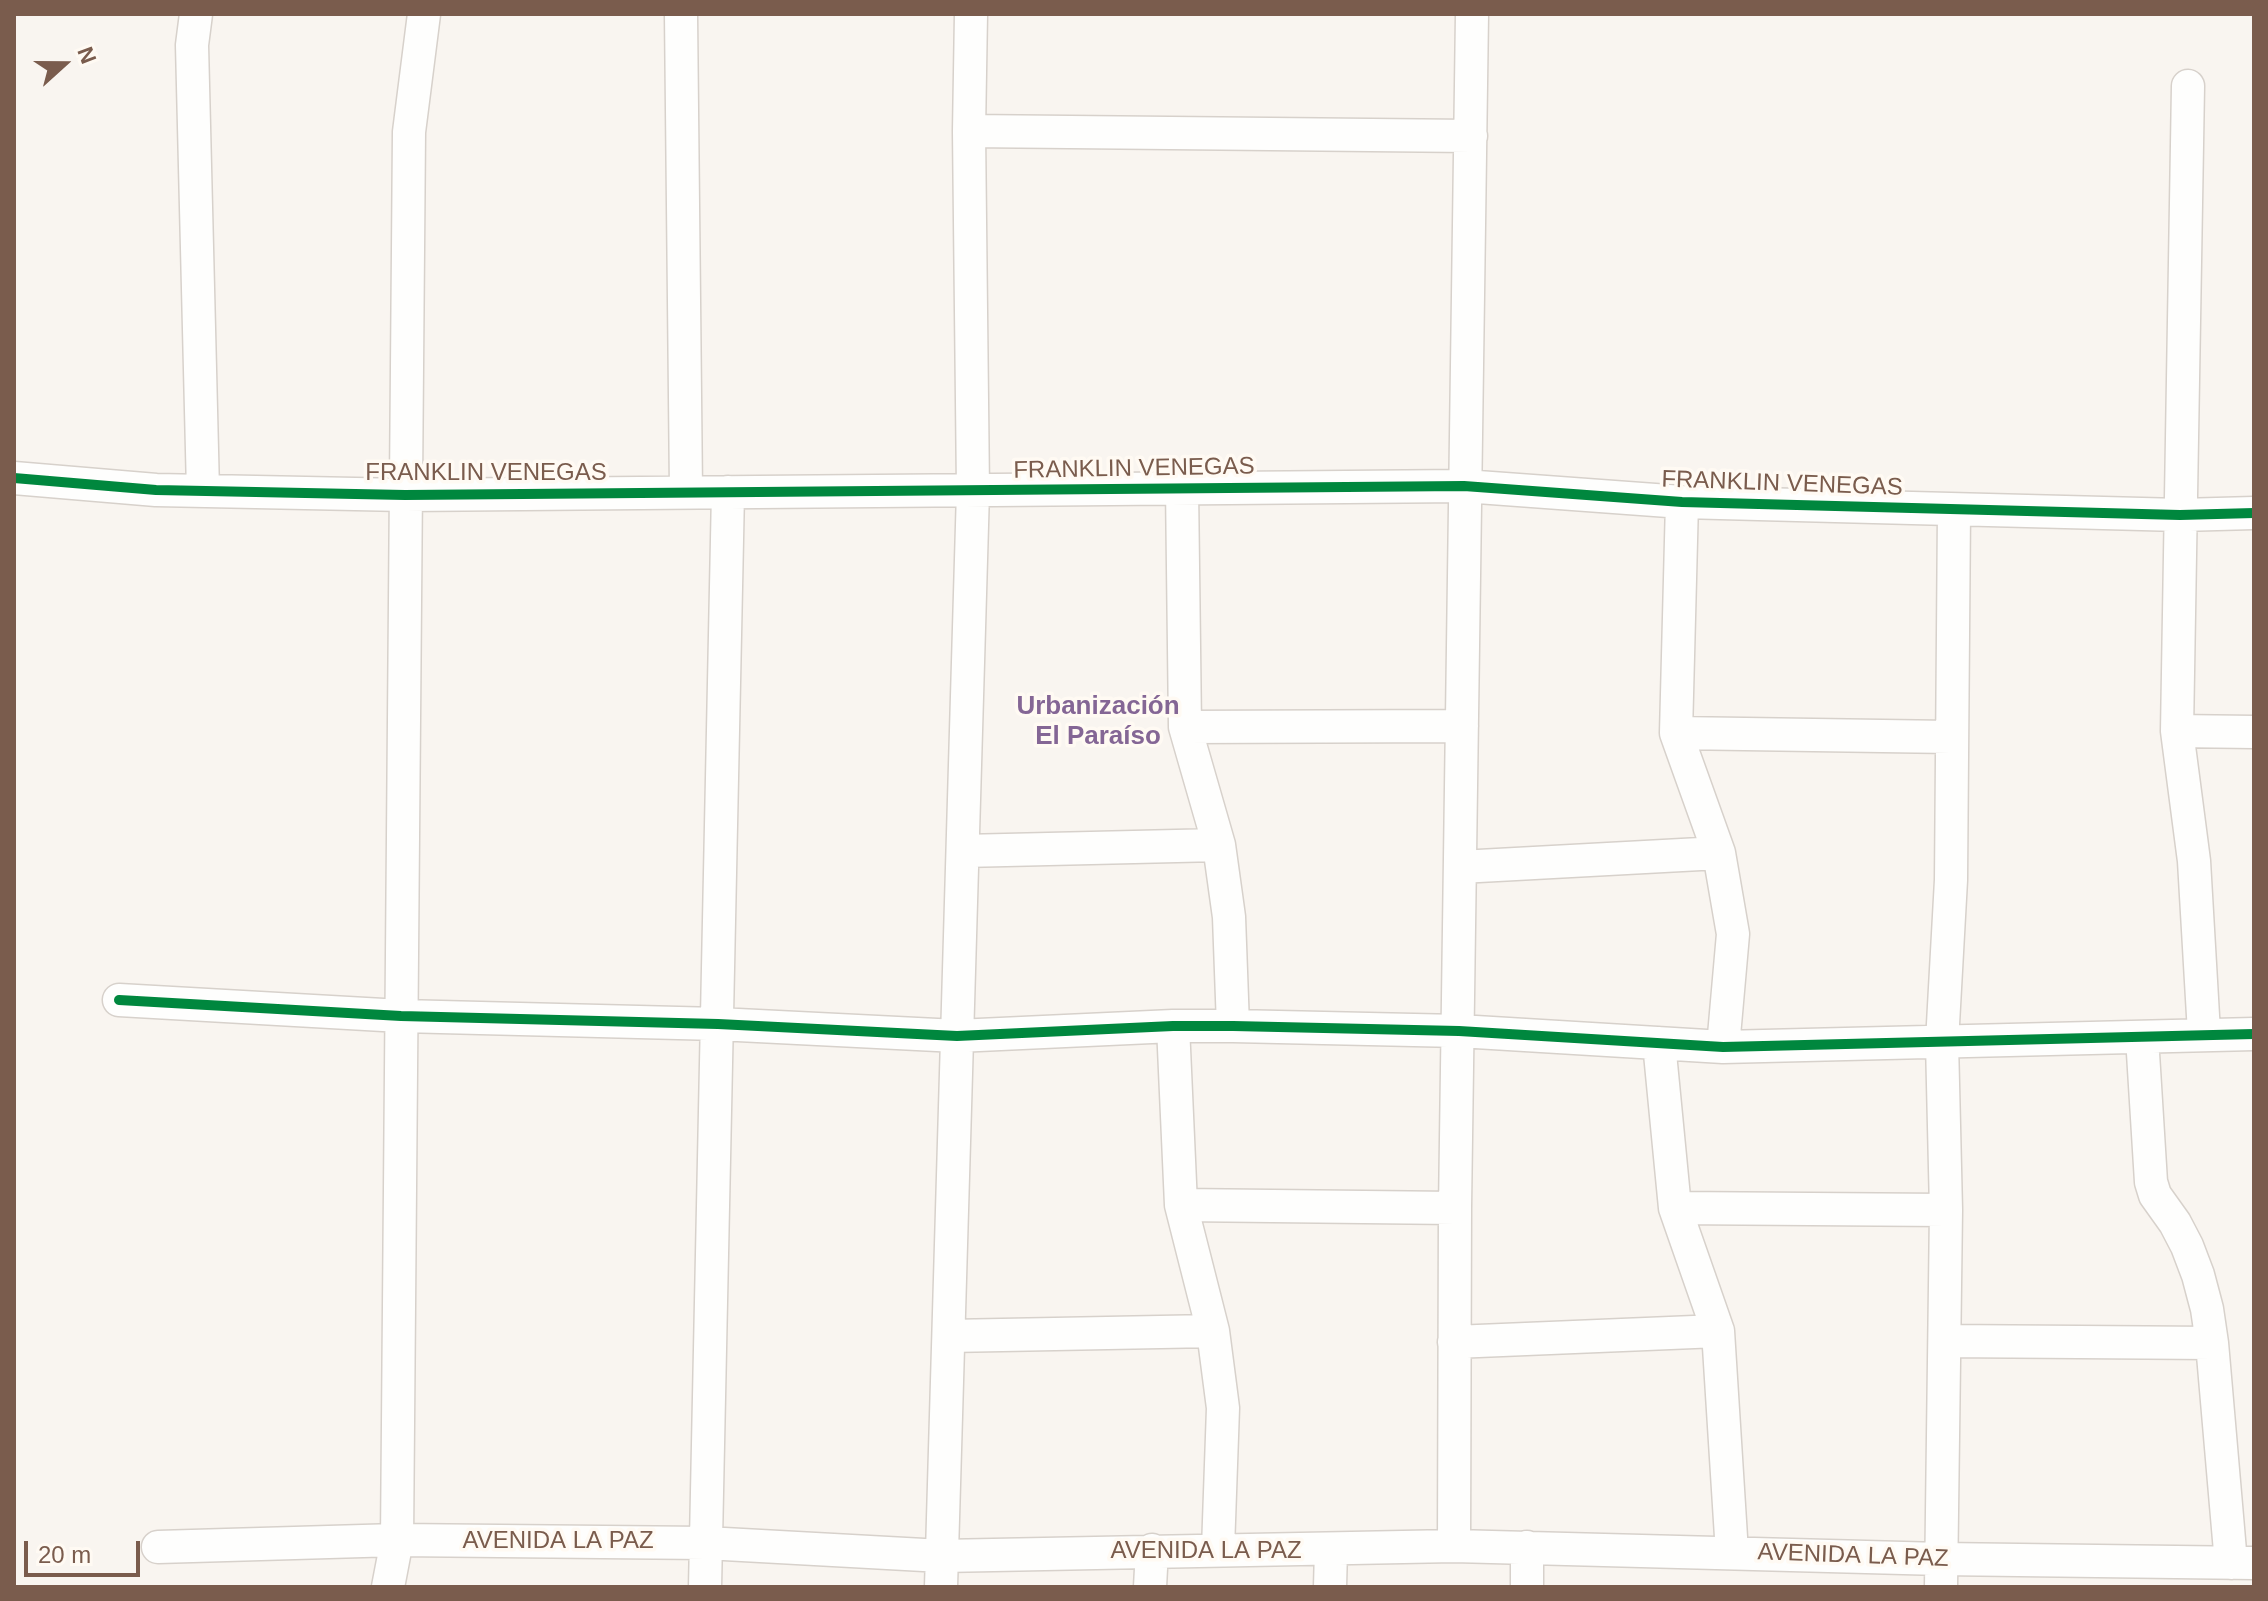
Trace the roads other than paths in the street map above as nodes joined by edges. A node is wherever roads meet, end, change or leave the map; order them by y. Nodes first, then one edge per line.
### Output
1 (196, 14) edge
2 (424, 14) edge
3 (681, 14) edge
4 (971, 14) edge
5 (1472, 14) edge
6 (2188, 86) dead end
7 (969, 131) junction
8 (1471, 136) junction
9 (14, 478) edge
10 (1464, 486) junction
11 (1182, 487) junction
12 (203, 491) junction
13 (686, 491) junction
14 (973, 491) junction
15 (728, 492) junction
16 (405, 495) junction
17 (1682, 502) junction
18 (1954, 510) junction
19 (2254, 513) edge
20 (2180, 515) junction
21 (1462, 726) junction
22 (1185, 727) junction
23 (2177, 731) junction
24 (2254, 732) edge
25 (1676, 733) junction
26 (1951, 737) junction
27 (1219, 845) junction
28 (963, 851) junction
29 (1719, 853) junction
30 (1460, 867) junction
31 (119, 1000) dead end
32 (401, 1016) junction
33 (718, 1024) junction
34 (1173, 1026) junction
35 (1233, 1026) junction
36 (1459, 1031) junction
37 (2204, 1033) junction
38 (2254, 1034) edge
39 (957, 1036) junction
40 (2142, 1037) junction
41 (1942, 1042) junction
42 (1659, 1043) junction
43 (1723, 1047) junction
44 (1181, 1205) junction
45 (1455, 1208) junction
46 (1675, 1208) junction
47 (1946, 1210) junction
48 (1213, 1331) junction
49 (1718, 1331) junction
50 (949, 1336) junction
51 (1945, 1341) junction
52 (1454, 1342) junction
53 (2212, 1343) junction
54 (397, 1540) junction
55 (706, 1543) junction
56 (1454, 1546) junction
57 (158, 1547) dead end
58 (1527, 1547) junction
59 (1218, 1549) junction
60 (1152, 1550) junction
61 (1331, 1550) junction
62 (1732, 1553) junction
63 (2242, 1563) edge
64 (942, 1572) edge
65 (1941, 1573) edge
66 (388, 1587) edge
67 (705, 1587) edge
68 (1150, 1587) edge
69 (1330, 1587) edge
70 (1527, 1587) edge

1 - 12 street
2 - 16 street
3 - 13 street
4 - 7 street
5 - 8 street
6 - 20 street
7 - 8 street
7 - 14 street
8 - 10 street
9 - 12 street, FRANKLIN VENEGAS
10 - 11 street, FRANKLIN VENEGAS
10 - 17 street, FRANKLIN VENEGAS
10 - 21 street
11 - 14 street, FRANKLIN VENEGAS
11 - 22 street
12 - 16 street, FRANKLIN VENEGAS
13 - 15 street, FRANKLIN VENEGAS
13 - 16 street, FRANKLIN VENEGAS
14 - 15 street, FRANKLIN VENEGAS
14 - 28 street
15 - 33 street
16 - 32 street
17 - 18 street, FRANKLIN VENEGAS
17 - 25 street
18 - 20 street, FRANKLIN VENEGAS
18 - 26 street
19 - 20 street, FRANKLIN VENEGAS
20 - 23 street
21 - 22 street
21 - 30 street
22 - 27 street
23 - 24 street
23 - 37 street
25 - 26 street
25 - 29 street
26 - 41 street
27 - 28 street
27 - 35 street
28 - 39 street
29 - 30 street
29 - 43 street
30 - 36 street
31 - 32 street
32 - 33 street
32 - 54 street
33 - 39 street
33 - 55 street
34 - 35 street
34 - 39 street
34 - 44 street
35 - 36 street
36 - 42 street
36 - 45 street
37 - 38 street
37 - 40 street
39 - 50 street
40 - 41 street
40 - 53 street
41 - 43 street
41 - 47 street
42 - 43 street
42 - 46 street
44 - 45 street
44 - 48 street
45 - 52 street
46 - 47 street
46 - 49 street
47 - 51 street
48 - 50 street
48 - 59 street
49 - 52 street
49 - 62 street
50 - 64 street
51 - 53 street
51 - 65 street
52 - 56 street
53 - 63 street
54 - 55 street, AVENIDA LA PAZ
54 - 57 street, AVENIDA LA PAZ
54 - 66 street
55 - 64 street, AVENIDA LA PAZ
55 - 67 street
56 - 58 street, AVENIDA LA PAZ
56 - 61 street, AVENIDA LA PAZ
58 - 62 street, AVENIDA LA PAZ
58 - 70 street
59 - 60 street, AVENIDA LA PAZ
59 - 61 street, AVENIDA LA PAZ
60 - 64 street, AVENIDA LA PAZ
60 - 68 street
61 - 69 street
62 - 65 street, AVENIDA LA PAZ
63 - 65 street, AVENIDA LA PAZ

